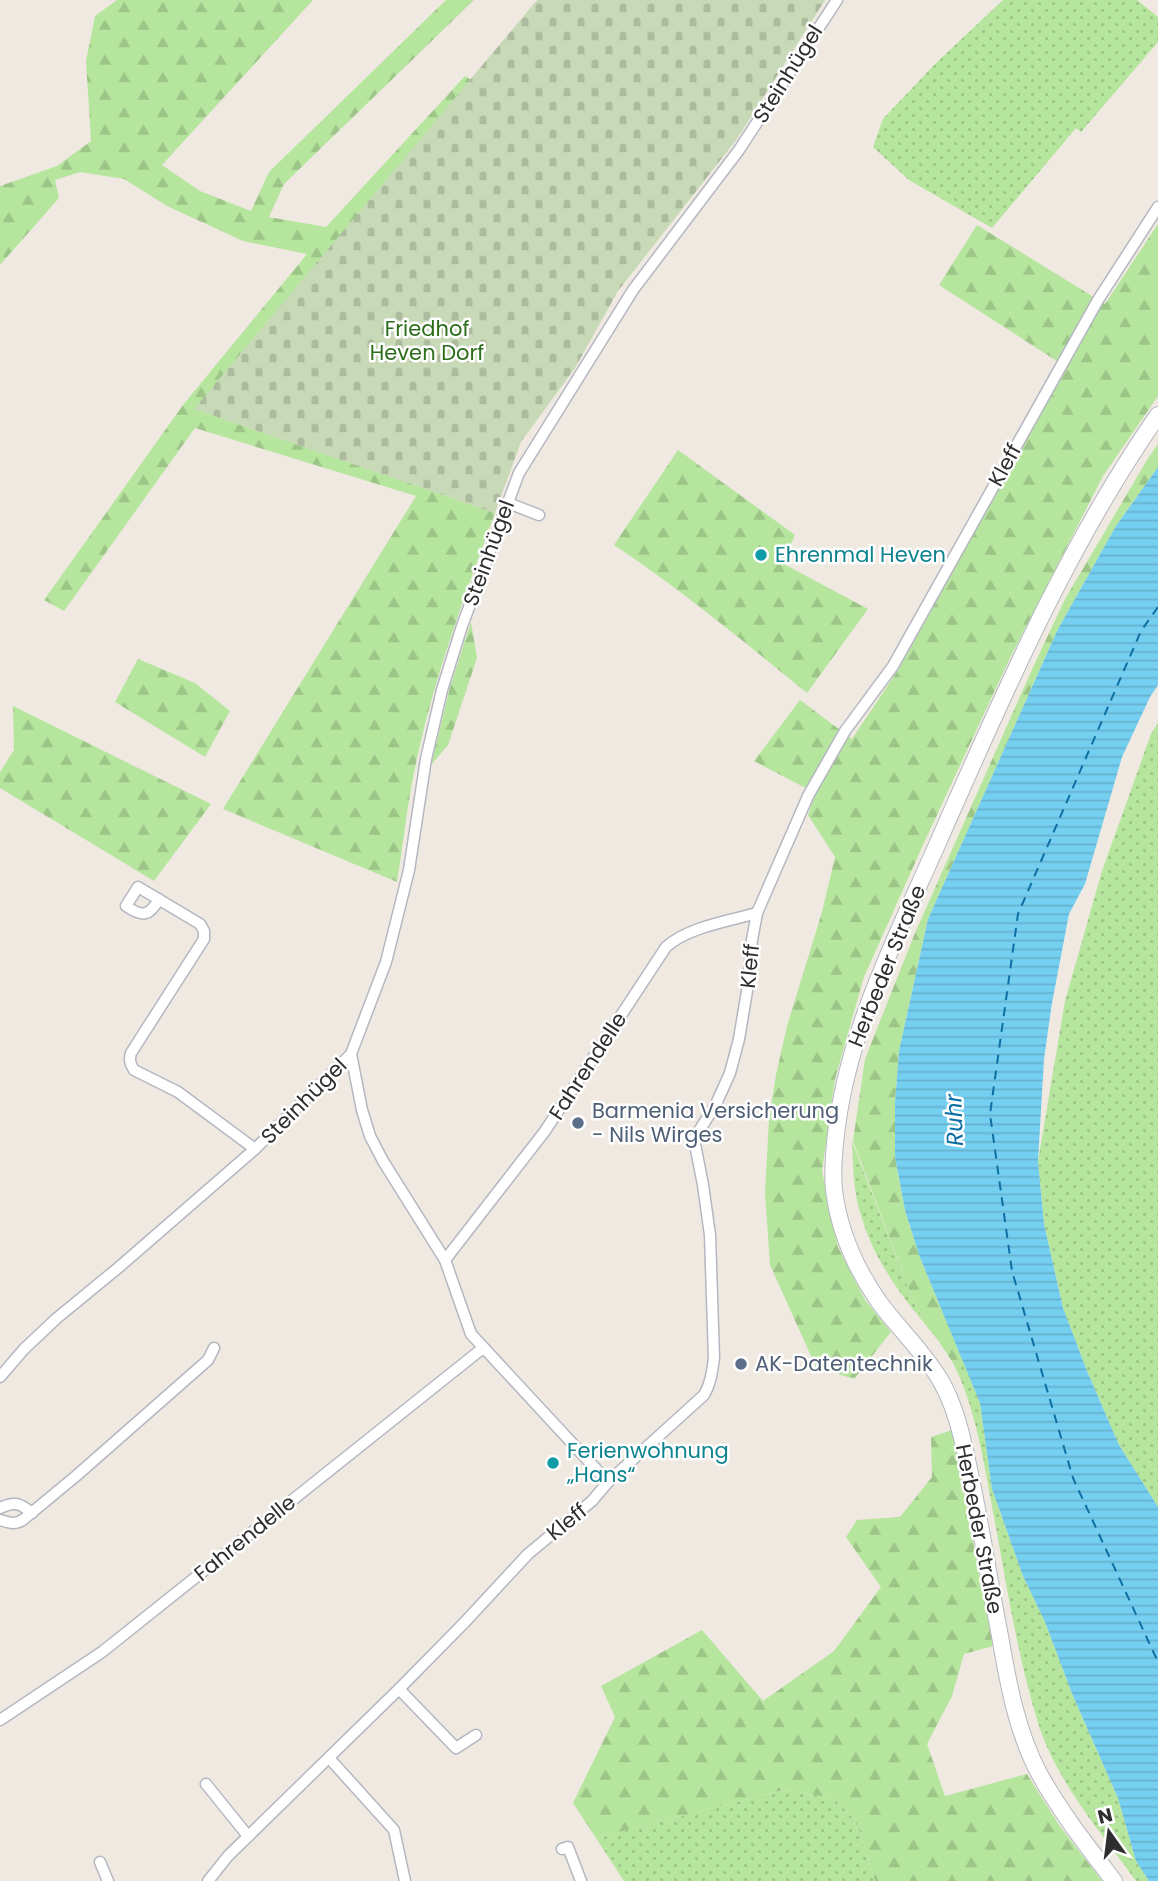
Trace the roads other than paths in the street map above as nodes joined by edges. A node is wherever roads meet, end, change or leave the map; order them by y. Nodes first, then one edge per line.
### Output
1 (837, 0) edge
2 (1158, 207) edge
3 (1158, 415) edge
4 (508, 503) junction
5 (539, 515) dead end
6 (159, 899) dead end
7 (757, 913) junction
8 (351, 1054) junction
9 (256, 1149) junction
10 (445, 1260) junction
11 (214, 1348) dead end
12 (483, 1348) junction
13 (0, 1377) edge
14 (608, 1482) junction
15 (0, 1508) edge
16 (32, 1513) junction
17 (0, 1520) edge
18 (399, 1689) junction
19 (0, 1720) edge
20 (476, 1735) dead end
21 (329, 1758) junction
22 (206, 1784) dead end
23 (248, 1836) junction
24 (562, 1849) dead end
25 (100, 1862) dead end
26 (108, 1881) edge
27 (208, 1881) edge
28 (405, 1881) edge
29 (581, 1881) edge
30 (1114, 1881) edge

1 - 4 street, Steinhügel
2 - 7 street, Kleff
3 - 30 main road, Herbeder Straße
4 - 5 street
4 - 8 street, Steinhügel
6 - 9 street, Steinhügel
7 - 10 street, Fahrendelle
7 - 14 street, Kleff
8 - 9 street, Steinhügel
8 - 10 street
9 - 13 street, Steinhügel
10 - 12 street
11 - 16 street
12 - 14 street
12 - 19 street, Fahrendelle
14 - 18 street, Kleff
15 - 16 street
16 - 17 street
18 - 20 street
18 - 21 street, Kleff
21 - 23 street, Kleff
21 - 28 street
22 - 23 street
23 - 27 street, Kleff
24 - 29 street
25 - 26 street

